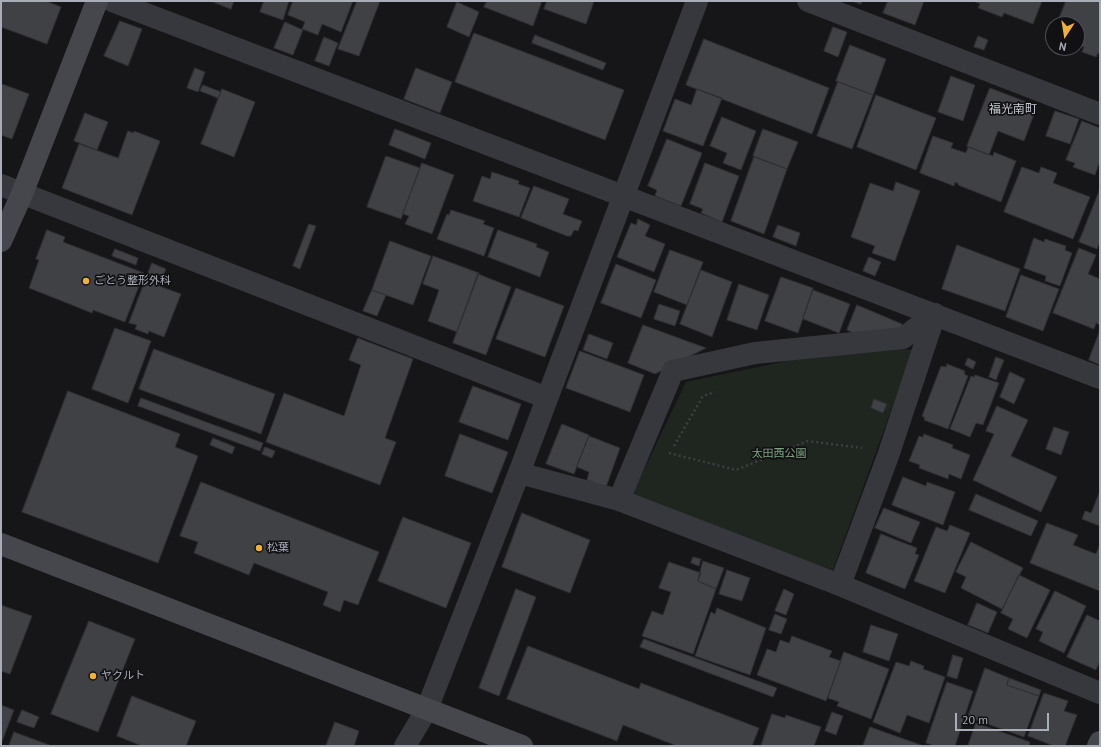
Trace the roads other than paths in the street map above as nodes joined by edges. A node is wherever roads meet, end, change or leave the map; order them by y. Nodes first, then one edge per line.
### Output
1 (97, 1) edge
2 (112, 1) edge
3 (697, 1) edge
4 (808, 1) edge
5 (1100, 114) edge
6 (1, 185) edge
7 (22, 194) junction
8 (624, 195) junction
9 (1, 241) edge
10 (934, 314) junction
11 (1100, 378) edge
12 (547, 398) junction
13 (519, 473) junction
14 (619, 500) junction
15 (1, 544) edge
16 (840, 585) junction
17 (1100, 693) edge
18 (427, 709) junction
19 (1100, 742) edge
20 (404, 746) edge
21 (522, 746) edge
22 (1098, 746) edge

1 - 7 street
2 - 8 street
3 - 8 street
4 - 5 street
6 - 7 street
7 - 9 street
7 - 12 street
8 - 10 street
8 - 12 street
10 - 11 street
10 - 14 street
10 - 16 street
12 - 13 street
13 - 14 street
13 - 18 street
14 - 16 street
15 - 18 street
16 - 17 street
18 - 20 street
18 - 21 street
19 - 22 street

